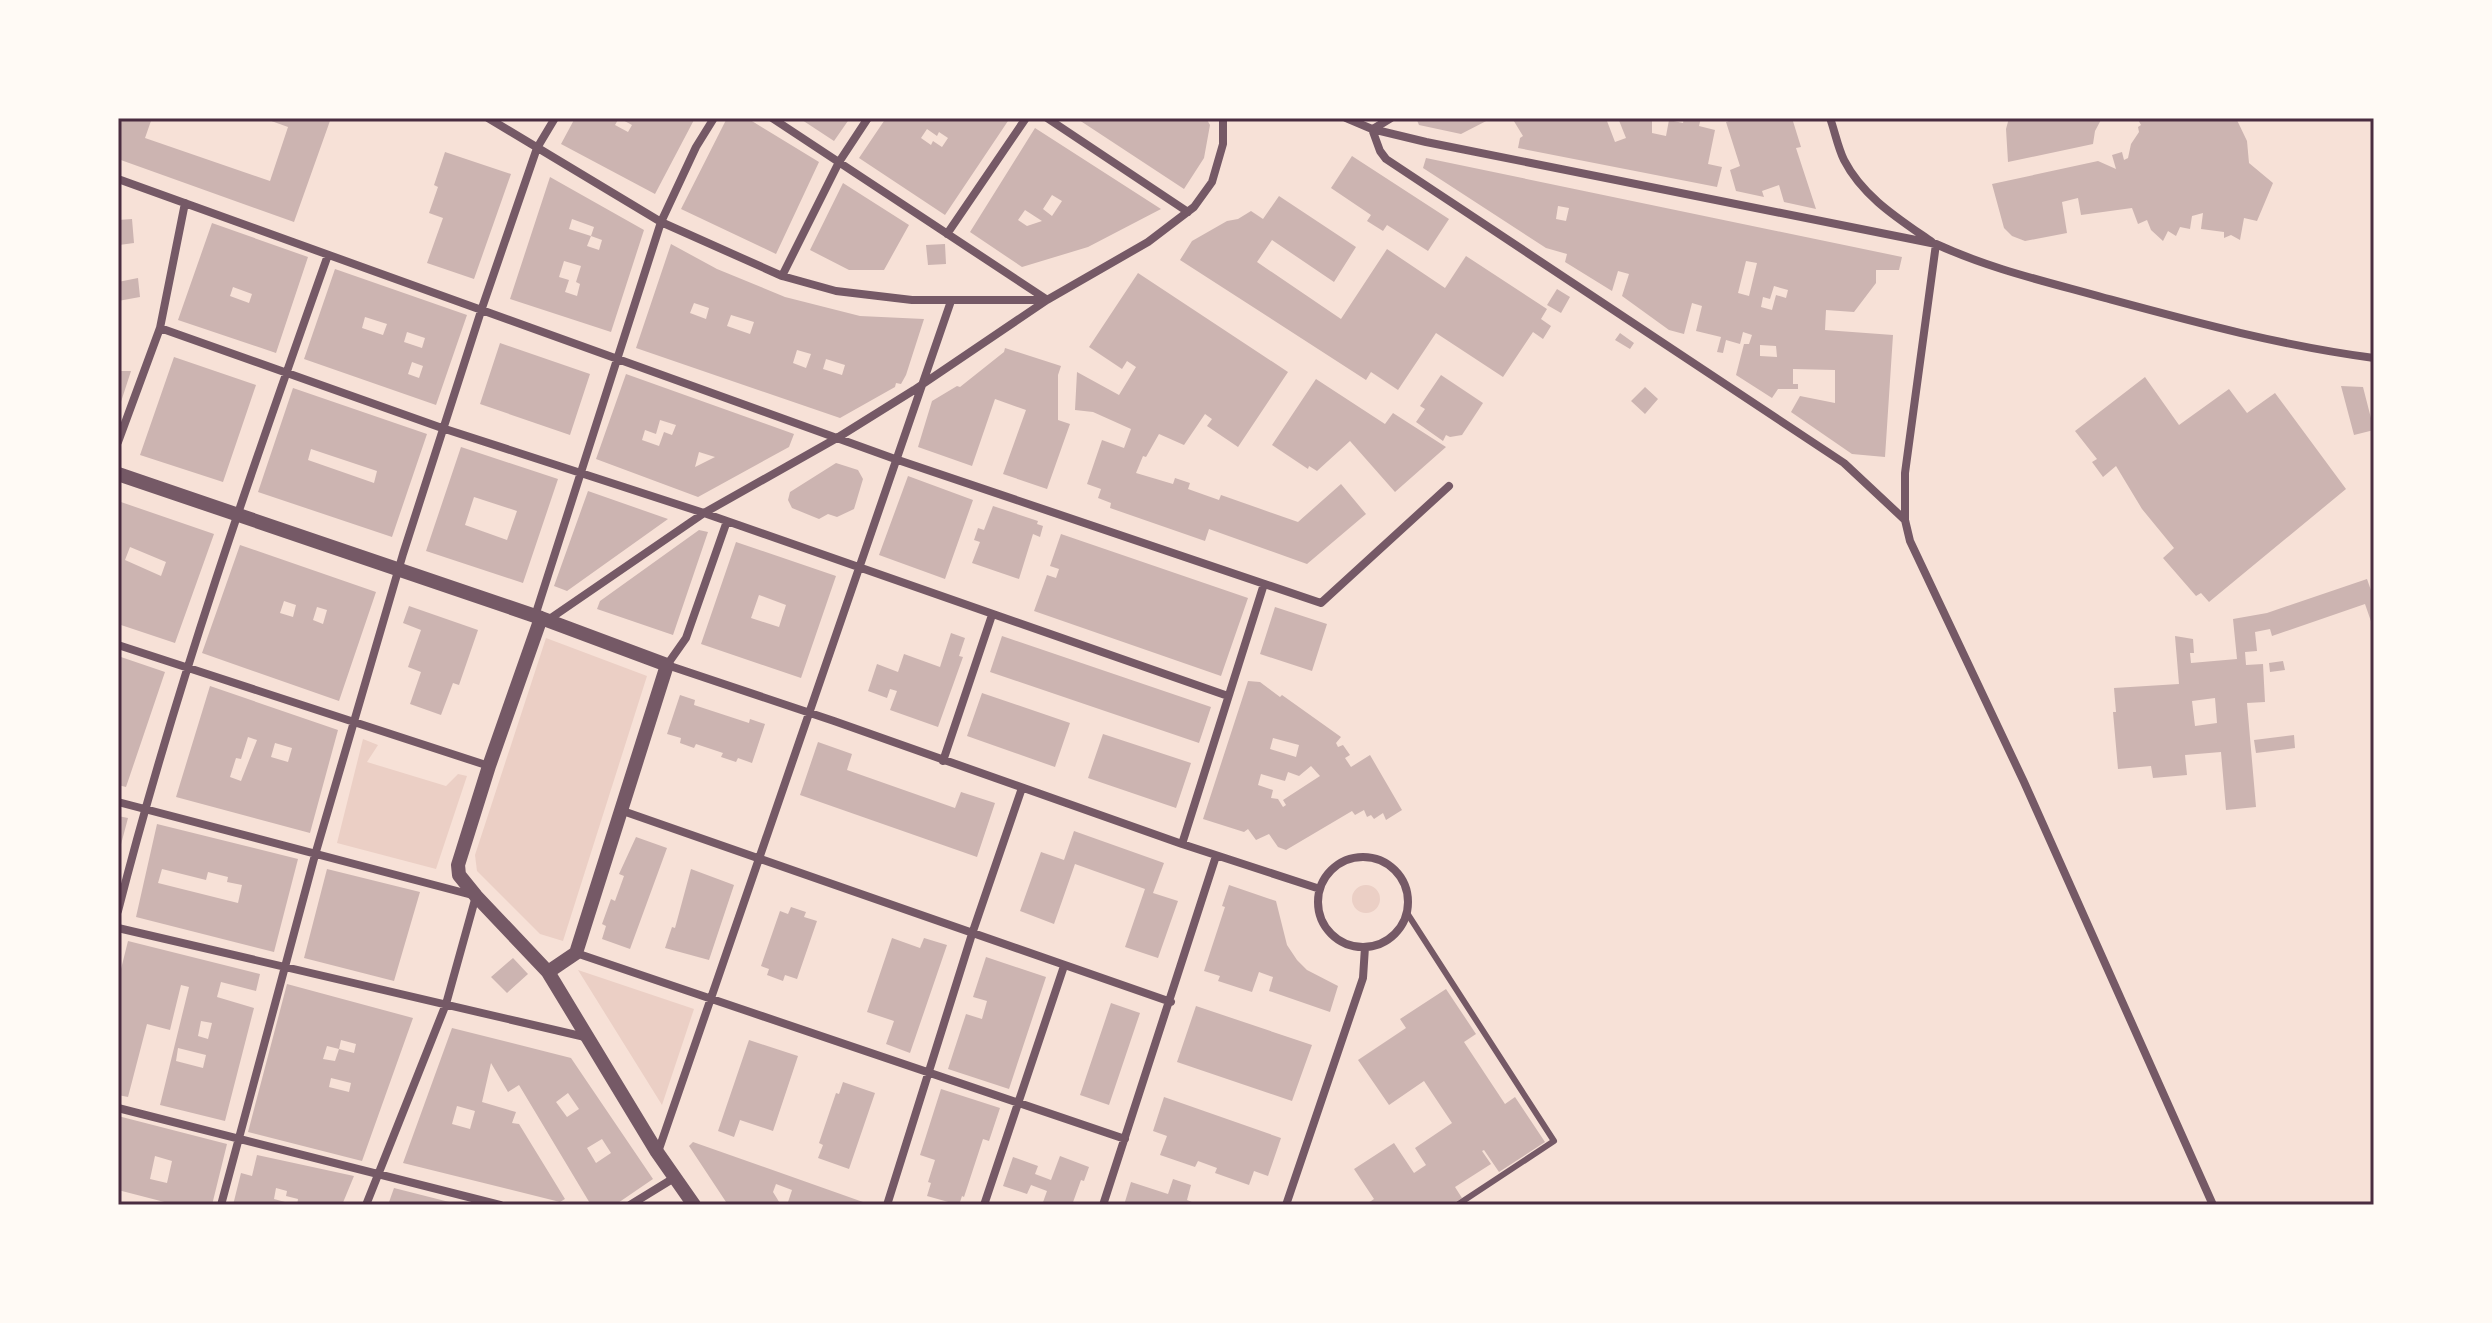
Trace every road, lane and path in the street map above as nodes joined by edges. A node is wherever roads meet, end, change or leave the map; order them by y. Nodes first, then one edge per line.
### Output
1 (488, 118) edge
2 (555, 118) edge
3 (714, 118) edge
4 (772, 118) edge
5 (868, 118) edge
6 (1026, 118) edge
7 (1047, 118) edge
8 (1223, 118) edge
9 (1346, 118) edge
10 (1391, 118) edge
11 (1830, 118) edge
12 (1372, 129) junction
13 (537, 148) junction
14 (839, 162) junction
15 (118, 179) edge
16 (185, 203) junction
17 (1188, 212) junction
18 (661, 222) junction
19 (947, 234) junction
20 (1936, 244) junction
21 (328, 255) junction
22 (782, 276) junction
23 (1047, 300) junction
24 (951, 301) junction
25 (482, 308) junction
26 (160, 328) junction
27 (2374, 358) edge
28 (619, 359) junction
29 (286, 374) junction
30 (922, 385) junction
31 (442, 428) junction
32 (837, 438) junction
33 (118, 442) edge
34 (895, 459) junction
35 (580, 472) junction
36 (118, 474) edge
37 (1449, 486) dead end
38 (237, 513) junction
39 (704, 513) junction
40 (1905, 520) junction
41 (727, 521) junction
42 (858, 567) junction
43 (398, 569) junction
44 (1264, 584) junction
45 (992, 615) junction
46 (541, 618) junction
47 (118, 645) edge
48 (667, 665) junction
49 (187, 669) junction
50 (1228, 696) junction
51 (807, 713) junction
52 (354, 722) junction
53 (943, 761) junction
54 (489, 766) junction
55 (1022, 788) junction
56 (118, 802) edge
57 (144, 809) junction
58 (619, 810) junction
59 (1182, 844) junction
60 (315, 855) junction
61 (1216, 856) junction
62 (759, 860) junction
63 (1320, 889) junction
64 (476, 896) junction
65 (118, 911) edge
66 (1407, 913) junction
67 (118, 928) edge
68 (972, 934) junction
69 (1365, 947) junction
70 (576, 953) junction
71 (1064, 966) junction
72 (285, 968) junction
73 (548, 972) junction
74 (712, 998) junction
75 (1171, 1002) junction
76 (446, 1004) junction
77 (585, 1037) junction
78 (928, 1074) junction
79 (1018, 1104) junction
80 (118, 1108) edge
81 (238, 1138) junction
82 (1125, 1139) junction
83 (657, 1152) junction
84 (377, 1173) junction
85 (674, 1178) junction
86 (221, 1205) edge
87 (366, 1205) edge
88 (500, 1205) edge
89 (630, 1205) edge
90 (694, 1205) edge
91 (887, 1205) edge
92 (984, 1205) edge
93 (1103, 1205) edge
94 (1286, 1205) edge
95 (1457, 1205) edge
96 (2213, 1205) edge

1 - 13 street
2 - 13 street
3 - 18 street
4 - 14 street
5 - 14 street
6 - 19 street
7 - 17 street
8 - 17 street
9 - 12 street
10 - 12 street
11 - 20 street
12 - 20 street
12 - 40 street
13 - 18 street
13 - 25 street
14 - 19 street
14 - 22 street
15 - 16 street
16 - 21 street
16 - 26 street
17 - 23 street
18 - 22 street
18 - 28 street
19 - 23 street
20 - 27 street
20 - 40 street
21 - 25 street
21 - 29 street
22 - 24 street
23 - 24 street
23 - 30 street
24 - 30 street
25 - 28 street
25 - 31 street
26 - 29 street
26 - 33 street
28 - 32 street
28 - 35 street
29 - 31 street
29 - 38 street
30 - 32 street
30 - 34 street
31 - 35 street
31 - 43 street
32 - 34 street
32 - 39 street
34 - 42 street
34 - 44 street
35 - 39 street
35 - 46 street
36 - 38 street
37 - 44 street
38 - 43 street
38 - 49 street
39 - 41 street
39 - 46 street
40 - 96 street
41 - 42 street
41 - 48 street
42 - 45 street
42 - 51 street
43 - 46 street
43 - 52 street
44 - 50 street
45 - 50 street
45 - 53 street
46 - 48 street
46 - 54 street
47 - 49 street
48 - 51 street
48 - 58 street
49 - 52 street
49 - 57 street
50 - 59 street
51 - 53 street
51 - 62 street
52 - 54 street
52 - 60 street
53 - 55 street
54 - 64 street
55 - 59 street
55 - 68 street
56 - 57 street
57 - 60 street
57 - 65 street
58 - 62 street
58 - 70 street
59 - 61 street
60 - 64 street
60 - 72 street
61 - 63 street
61 - 75 street
62 - 68 street
62 - 74 street
63 - 66 street
63 - 69 street
64 - 73 street
64 - 76 street
66 - 69 street
66 - 95 lane
67 - 72 street
68 - 71 street
68 - 78 street
69 - 94 street
70 - 73 street
70 - 74 street
71 - 75 street
71 - 79 street
72 - 76 street
72 - 81 street
73 - 77 street
74 - 78 street
74 - 83 street
75 - 82 street
76 - 77 street
76 - 84 street
77 - 83 street
78 - 79 street
78 - 91 street
79 - 82 street
79 - 92 street
80 - 81 street
81 - 84 street
81 - 86 street
82 - 93 street
83 - 85 street
84 - 87 street
84 - 88 street
85 - 89 street
85 - 90 street

